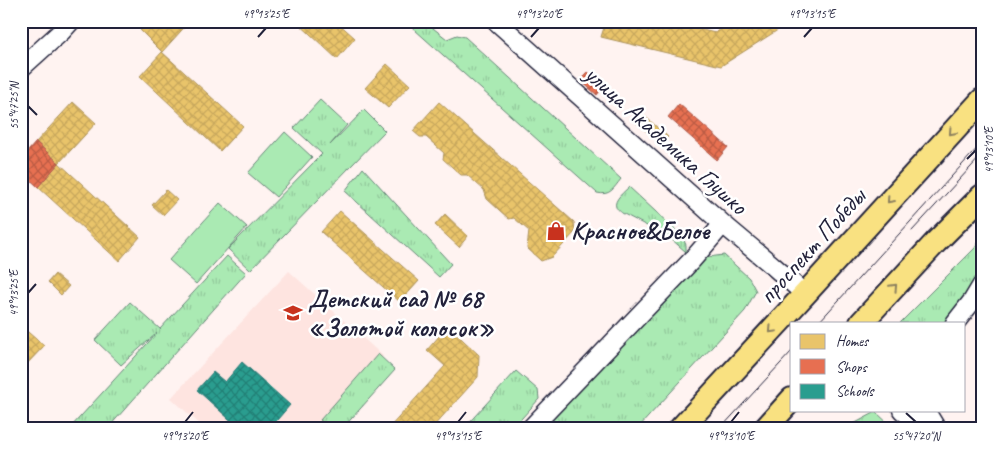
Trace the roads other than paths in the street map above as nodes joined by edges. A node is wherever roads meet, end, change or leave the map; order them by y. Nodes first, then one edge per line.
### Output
1 (70, 21) edge
2 (496, 21) edge
3 (21, 68) edge
4 (982, 100) edge
5 (982, 196) edge
6 (723, 224) junction
7 (982, 285) edge
8 (805, 294) junction
9 (862, 322) edge
10 (956, 322) edge
11 (790, 401) edge
12 (904, 412) edge
13 (927, 412) edge
14 (531, 428) edge
15 (682, 428) edge
16 (766, 428) edge
17 (923, 428) edge
18 (936, 428) edge

1 - 3 street
2 - 6 street, улица Академика Глушко
4 -> 8 main road, проспект Победы
9 -> 5 main road
6 - 8 street, улица Академика Глушко
6 - 14 street
7 - 10 street
8 -> 15 main road, проспект Победы
11 - 16 main road
12 - 17 street
13 - 18 street

